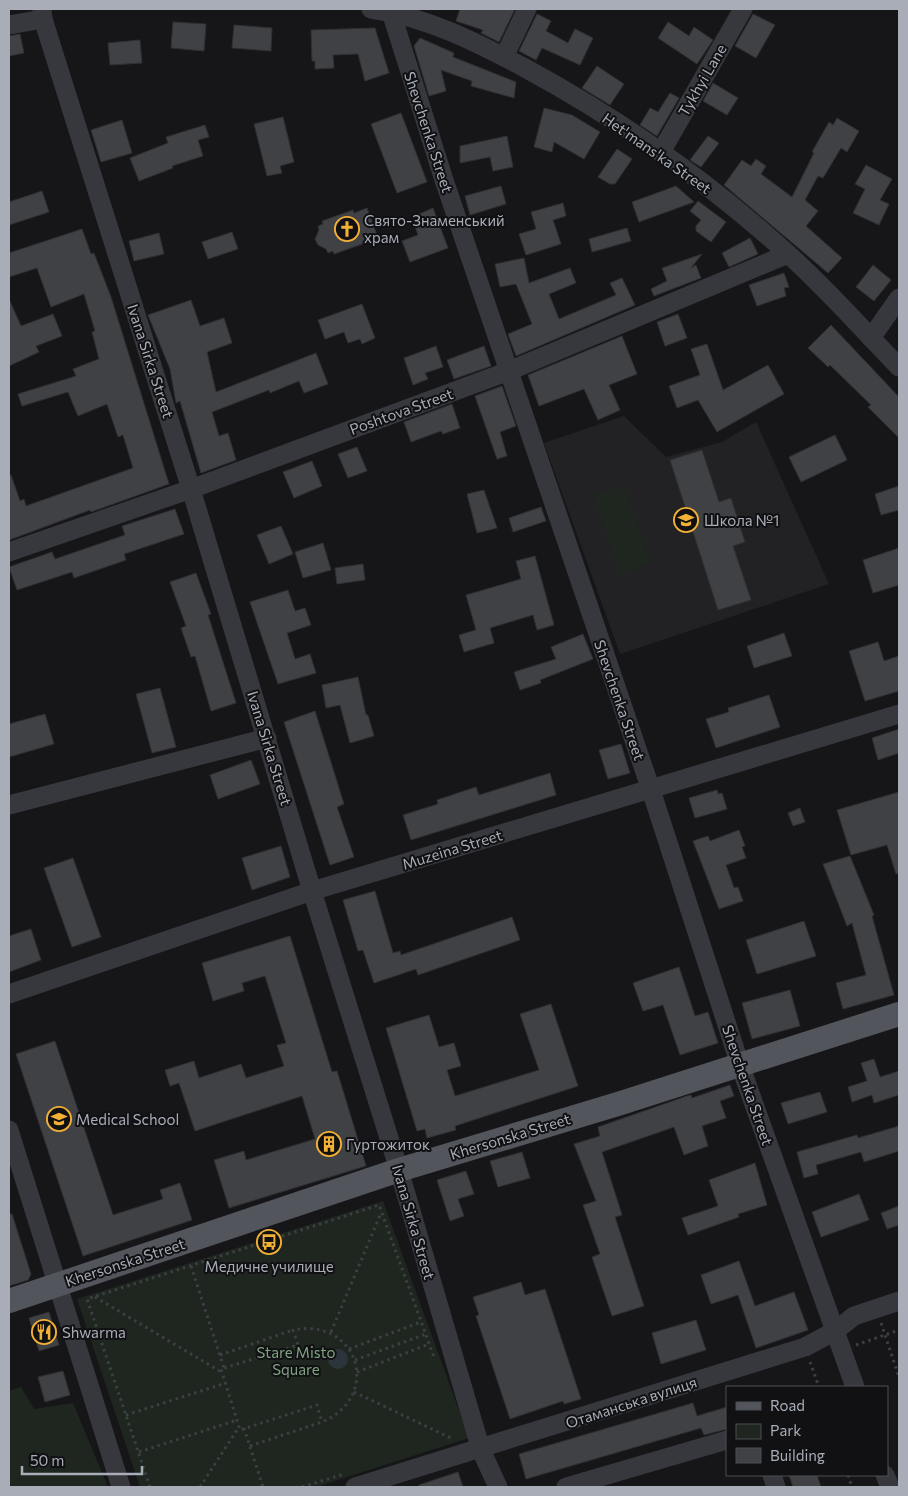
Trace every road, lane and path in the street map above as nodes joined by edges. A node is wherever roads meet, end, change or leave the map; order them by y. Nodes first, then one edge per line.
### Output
1 (371, 9) edge
2 (527, 9) edge
3 (743, 9) edge
4 (391, 12) junction
5 (42, 14) edge
6 (9, 25) edge
7 (504, 57) junction
8 (661, 152) junction
9 (788, 254) junction
10 (899, 298) edge
11 (871, 338) junction
12 (899, 367) edge
13 (508, 371) junction
14 (191, 489) junction
15 (9, 552) edge
16 (899, 714) edge
17 (267, 738) junction
18 (651, 790) junction
19 (9, 805) edge
20 (312, 892) junction
21 (9, 994) edge
22 (899, 1014) edge
23 (740, 1065) junction
24 (9, 1130) edge
25 (399, 1170) junction
26 (381, 1212) junction
27 (191, 1266) junction
28 (56, 1285) junction
29 (94, 1297) junction
30 (9, 1301) edge
31 (899, 1301) edge
32 (876, 1309) junction
33 (421, 1322) junction
34 (293, 1330) junction
35 (836, 1331) junction
36 (331, 1332) junction
37 (426, 1334) junction
38 (429, 1344) junction
39 (805, 1347) junction
40 (349, 1348) junction
41 (220, 1355) junction
42 (355, 1360) junction
43 (436, 1363) dead end
44 (224, 1368) junction
45 (357, 1372) junction
46 (222, 1373) junction
47 (899, 1377) edge
48 (226, 1383) junction
49 (819, 1386) edge
50 (855, 1386) edge
51 (354, 1392) junction
52 (126, 1415) junction
53 (237, 1420) junction
54 (322, 1422) junction
55 (239, 1426) junction
56 (244, 1428) junction
57 (453, 1439) dead end
58 (726, 1440) edge
59 (250, 1446) junction
60 (481, 1450) junction
61 (139, 1452) junction
62 (121, 1487) edge
63 (150, 1487) edge
64 (200, 1487) edge
65 (263, 1487) edge
66 (355, 1487) edge
67 (498, 1487) edge
68 (566, 1487) edge

1 - 4 street, Het'mans'ka Street
2 - 7 street
3 - 8 street, Tykhyi Lane
4 - 7 street, Het'mans'ka Street
4 - 13 street, Shevchenka Street
5 - 6 street
5 - 14 street, Ivana Sirka Street
7 - 8 street, Het'mans'ka Street
8 - 9 street, Het'mans'ka Street
9 - 11 street, Het'mans'ka Street
9 - 13 street, Poshtova Street
10 - 11 street
11 - 12 street, Het'mans'ka Street
13 - 14 street, Poshtova Street
13 - 18 street, Shevchenka Street
14 - 15 street, Poshtova Street
14 - 17 street, Ivana Sirka Street
16 - 18 street, Muzeina Street
17 - 19 street
17 - 20 street, Ivana Sirka Street
18 - 20 street, Muzeina Street
18 - 23 street, Shevchenka Street
20 - 21 street, Muzeina Street
20 - 25 street, Ivana Sirka Street
22 - 23 main road, Khersonska Street
23 - 25 main road, Khersonska Street
23 - 35 street, Shevchenka Street
24 - 28 street
25 - 28 main road, Khersonska Street
25 - 60 street, Ivana Sirka Street
26 - 27 path
26 - 33 path
26 - 36 path
27 - 29 path
27 - 41 path
28 - 30 main road, Khersonska Street
28 - 62 street
29 - 46 path
29 - 52 path
31 - 32 street, Отаманська вулиця
32 - 35 street, Отаманська вулиця
32 - 47 path
33 - 37 path
33 - 40 path
34 - 36 path
34 - 41 path
34 - 44 path
35 - 39 street, Отаманська вулиця
35 - 50 street, Shevchenka Street
36 - 40 path
37 - 38 path
37 - 42 path
38 - 43 path
38 - 45 path
39 - 49 path
39 - 60 street, Отаманська вулиця
40 - 42 path
41 - 44 path
42 - 45 path
44 - 46 path
45 - 51 path
46 - 48 path
48 - 52 path
48 - 53 path
51 - 54 path
51 - 57 path
52 - 61 path
53 - 55 path
53 - 61 path
54 - 56 path
54 - 59 path
55 - 56 path
55 - 64 path
56 - 59 path
58 - 68 street
59 - 65 path
60 - 66 street, Отаманська вулиця
60 - 67 street, Ivana Sirka Street
61 - 63 path

